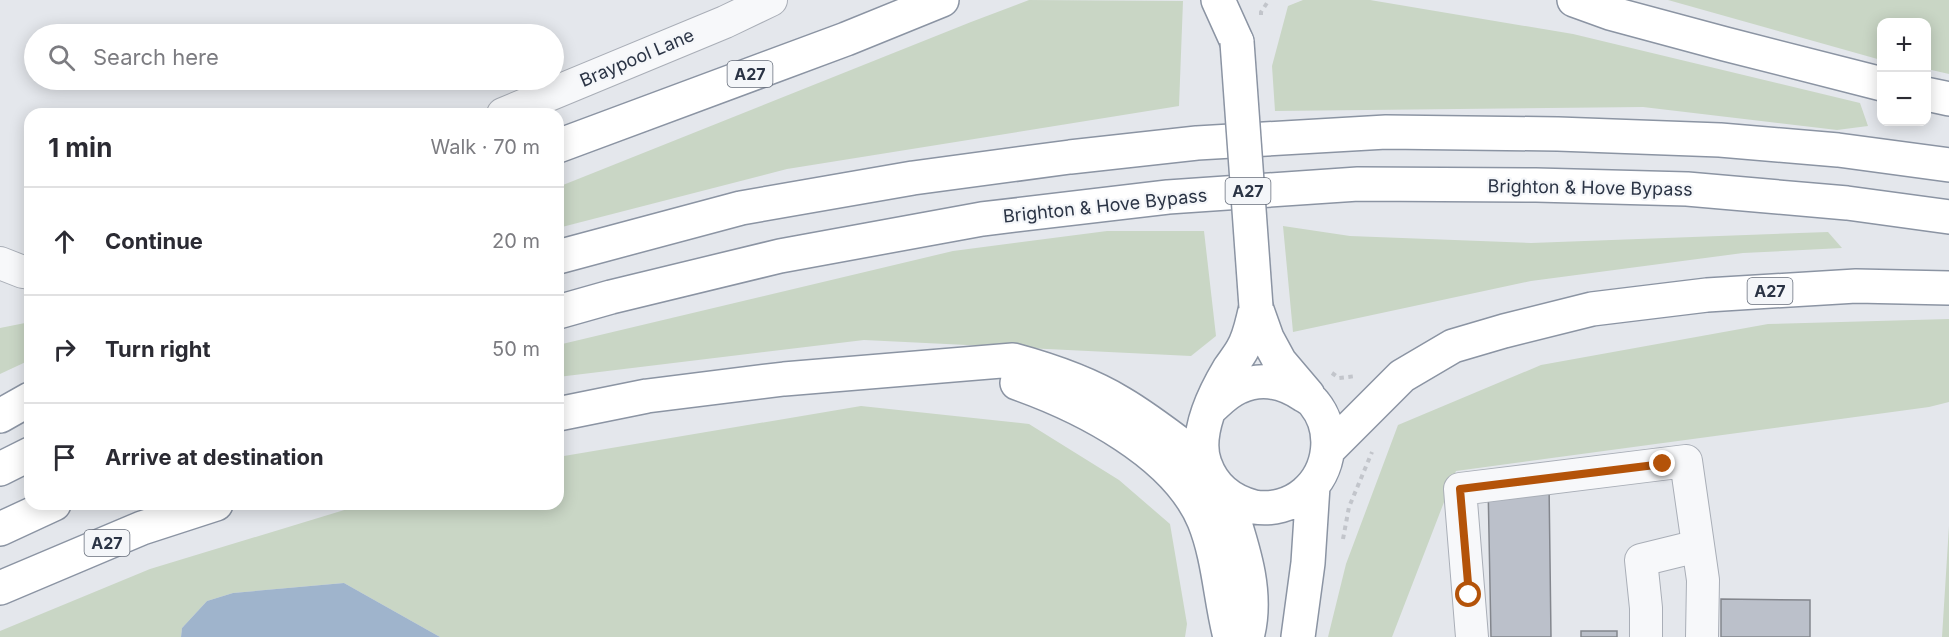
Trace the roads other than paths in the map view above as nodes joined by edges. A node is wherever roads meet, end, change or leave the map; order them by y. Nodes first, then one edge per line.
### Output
1 (771, 0) edge
2 (942, 0) edge
3 (1218, 0) edge
4 (1245, 0) edge
5 (1574, 0) edge
6 (1237, 42) junction
7 (1877, 83) edge
8 (564, 89) edge
9 (561, 90) edge
10 (1931, 95) edge
11 (1949, 99) edge
12 (517, 108) edge
13 (564, 144) edge
14 (1949, 165) edge
15 (1949, 217) edge
16 (564, 255) edge
17 (0, 263) edge
18 (24, 272) edge
19 (1949, 288) edge
20 (1256, 307) junction
21 (564, 310) edge
22 (939, 367) junction
23 (24, 402) edge
24 (1314, 402) junction
25 (1210, 409) junction
26 (564, 413) edge
27 (0, 416) edge
28 (1328, 450) junction
29 (24, 457) edge
30 (1204, 462) junction
31 (0, 469) edge
32 (1313, 486) junction
33 (1226, 495) junction
34 (41, 510) edge
35 (198, 510) edge
36 (0, 529) edge
37 (1698, 546) junction
38 (0, 588) edge
39 (1230, 637) edge
40 (1247, 637) edge
41 (1299, 637) edge
42 (1472, 637) edge
43 (1646, 637) edge
44 (1702, 637) edge

1 - 8 street, Braypool Lane
2 - 13 highway, A27
3 - 6 highway, A27
4 - 6 highway, A27
5 - 7 highway
6 - 20 highway, A27, bridge
9 - 12 street, Braypool Lane
10 - 11 highway
14 - 16 highway
15 - 21 highway, Brighton & Hove Bypass / A27
17 - 18 street
19 - 28 highway, A27
20 - 24 highway, A27
20 - 25 highway, A27
22 - 26 highway
22 - 30 highway
22 - 39 highway
23 - 27 highway
24 - 25 highway
24 - 28 highway
25 - 30 highway
28 - 32 highway
29 - 31 highway
30 - 33 highway
32 - 33 highway
32 - 41 highway
33 - 40 highway
34 - 36 highway
35 - 38 highway, A27
37 - 42 street
37 - 43 street
37 - 44 street

